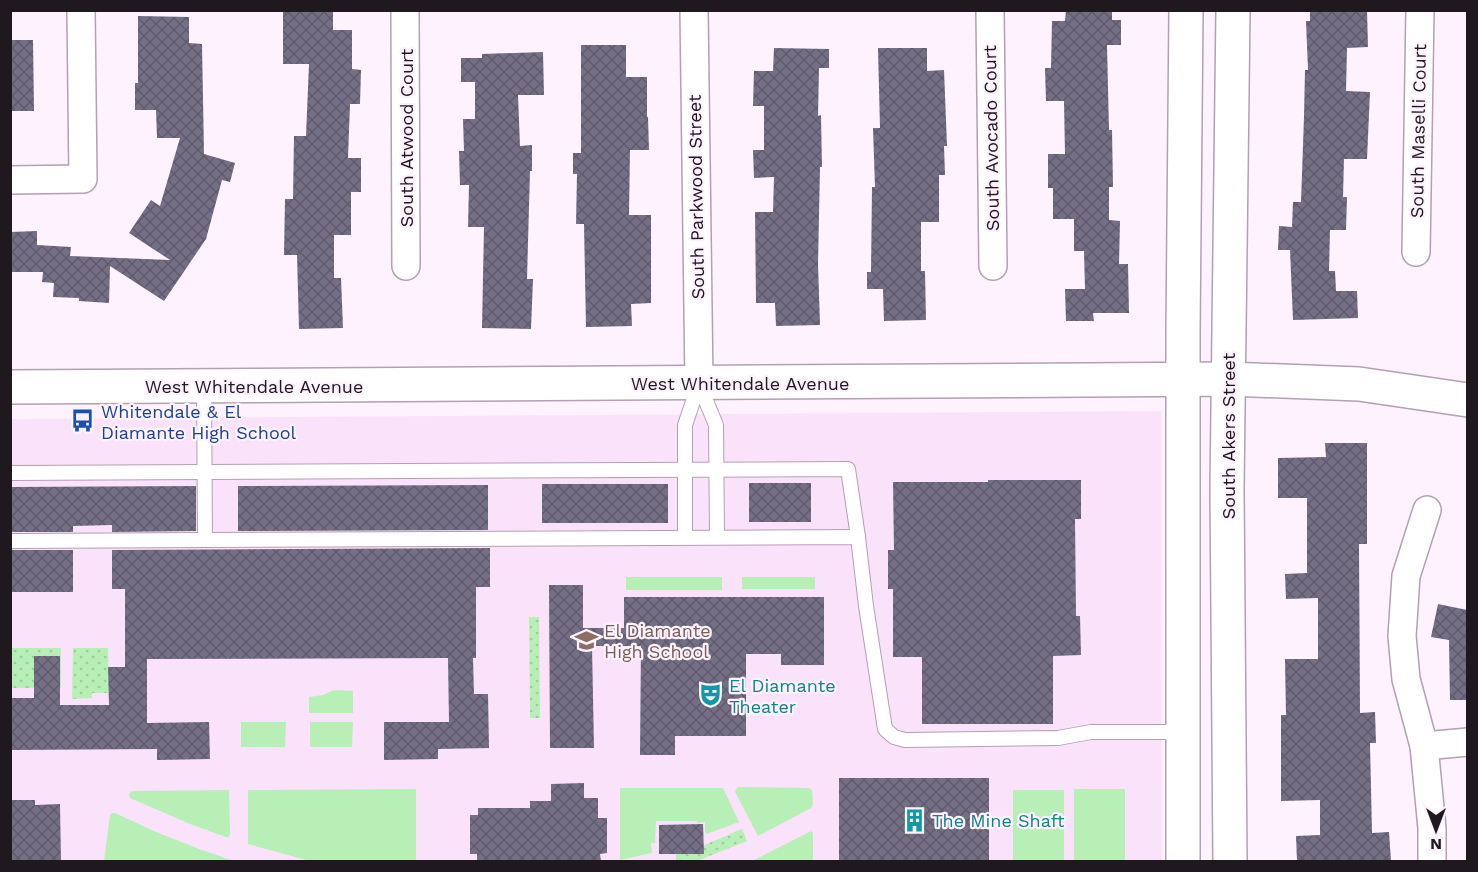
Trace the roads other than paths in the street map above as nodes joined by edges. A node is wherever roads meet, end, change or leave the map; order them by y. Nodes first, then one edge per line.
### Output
1 (81, 10) edge
2 (405, 10) edge
3 (694, 10) edge
4 (990, 10) edge
5 (1186, 10) edge
6 (1233, 10) edge
7 (1420, 10) edge
8 (10, 180) edge
9 (1416, 252) dead end
10 (406, 266) dead end
11 (993, 266) dead end
12 (1184, 379) junction
13 (1229, 379) junction
14 (699, 384) junction
15 (204, 386) junction
16 (10, 387) edge
17 (1467, 400) edge
18 (685, 470) junction
19 (716, 470) junction
20 (204, 471) junction
21 (10, 473) edge
22 (1427, 510) dead end
23 (685, 537) junction
24 (717, 537) junction
25 (858, 537) junction
26 (205, 540) junction
27 (10, 541) edge
28 (1183, 732) junction
29 (1467, 742) edge
30 (1424, 746) junction
31 (1183, 861) edge
32 (1230, 861) edge
33 (1432, 861) edge

1 - 8 street
2 - 10 street, South Atwood Court
3 - 14 street, South Parkwood Street
4 - 11 street, South Avocado Court
5 - 12 main road
6 - 13 main road, South Akers Street
7 - 9 street, South Maselli Court
12 - 13 main road, West Whitendale Avenue
12 - 14 main road, West Whitendale Avenue
12 - 28 main road
13 - 17 main road, West Whitendale Avenue
13 - 32 main road, South Akers Street
14 - 15 main road, West Whitendale Avenue
14 - 18 lane
14 - 19 lane
15 - 16 main road, West Whitendale Avenue
15 - 20 lane
18 - 19 lane
18 - 20 lane
18 - 23 lane
19 - 24 lane
19 - 25 lane
20 - 21 lane
20 - 26 lane
22 - 30 street
23 - 24 lane
23 - 26 lane
24 - 25 lane
25 - 28 lane
26 - 27 lane
28 - 31 main road
29 - 30 street
30 - 33 street

